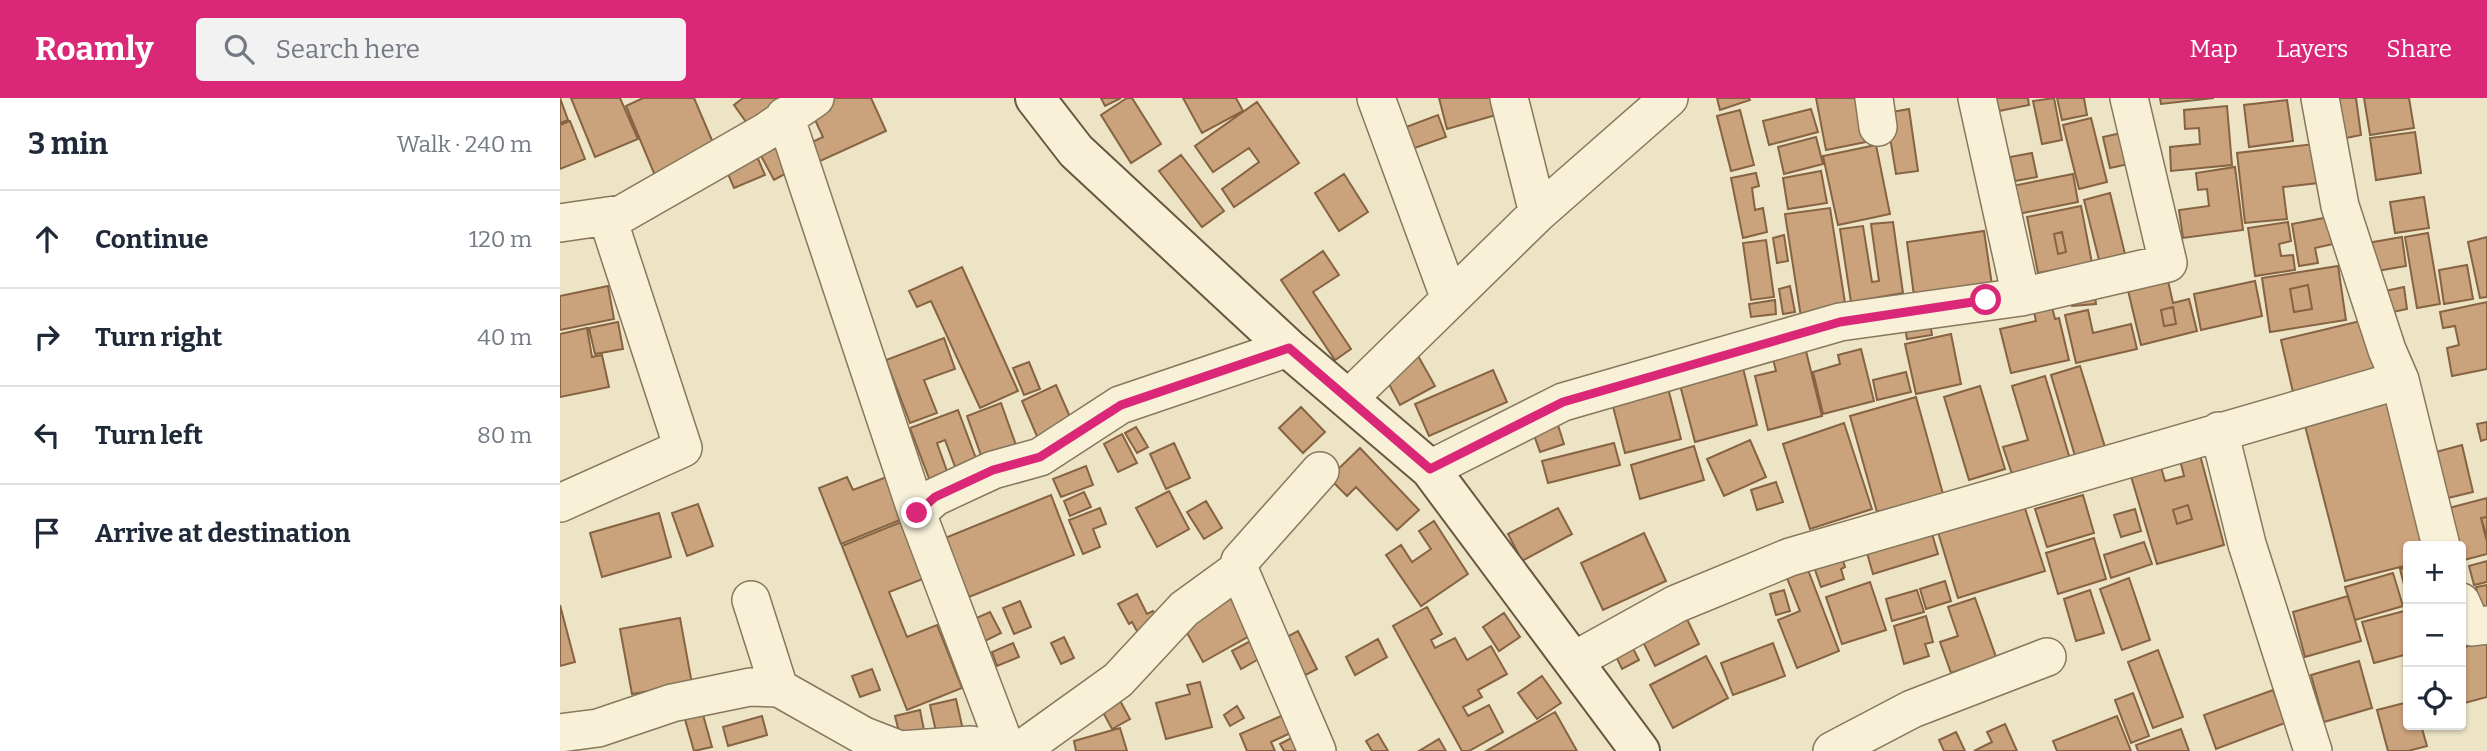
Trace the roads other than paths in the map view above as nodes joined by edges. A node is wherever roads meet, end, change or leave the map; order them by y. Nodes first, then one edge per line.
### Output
1 (1035, 98) edge
2 (1376, 98) edge
3 (1509, 98) edge
4 (1669, 98) edge
5 (1978, 98) edge
6 (2129, 98) edge
7 (2320, 98) edge
8 (800, 107) edge
9 (1538, 213) junction
10 (607, 216) junction
11 (560, 223) edge
12 (2021, 296) junction
13 (1450, 299) junction
14 (1289, 348) junction
15 (2400, 380) junction
16 (1348, 399) junction
17 (2219, 431) junction
18 (1430, 469) junction
19 (1320, 471) dead end
20 (560, 503) edge
21 (917, 513) junction
22 (2440, 541) edge
23 (1239, 569) junction
24 (751, 600) dead end
25 (2462, 604) edge
26 (2487, 625) edge
27 (2048, 657) dead end
28 (1575, 660) junction
29 (779, 688) junction
30 (560, 733) edge
31 (602, 740) edge
32 (995, 751) edge
33 (1007, 751) edge
34 (1019, 751) edge
35 (1317, 751) edge
36 (1640, 751) edge
37 (1832, 751) edge
38 (2313, 751) edge

1 - 14 street
2 - 13 street
3 - 9 street
4 - 9 street
5 - 12 street
6 - 12 street
7 - 15 street
8 - 10 street
8 - 21 street
9 - 13 street
10 - 11 street
10 - 20 street
12 - 18 street
13 - 16 street
14 - 16 street
14 - 21 street
15 - 17 street
15 - 22 street
16 - 18 street
17 - 28 street
17 - 38 street
18 - 28 street
19 - 23 street
21 - 33 street
23 - 34 street
23 - 35 street
24 - 29 street
25 - 26 street
27 - 37 street
28 - 36 street
29 - 31 street
29 - 32 street
30 - 31 street

